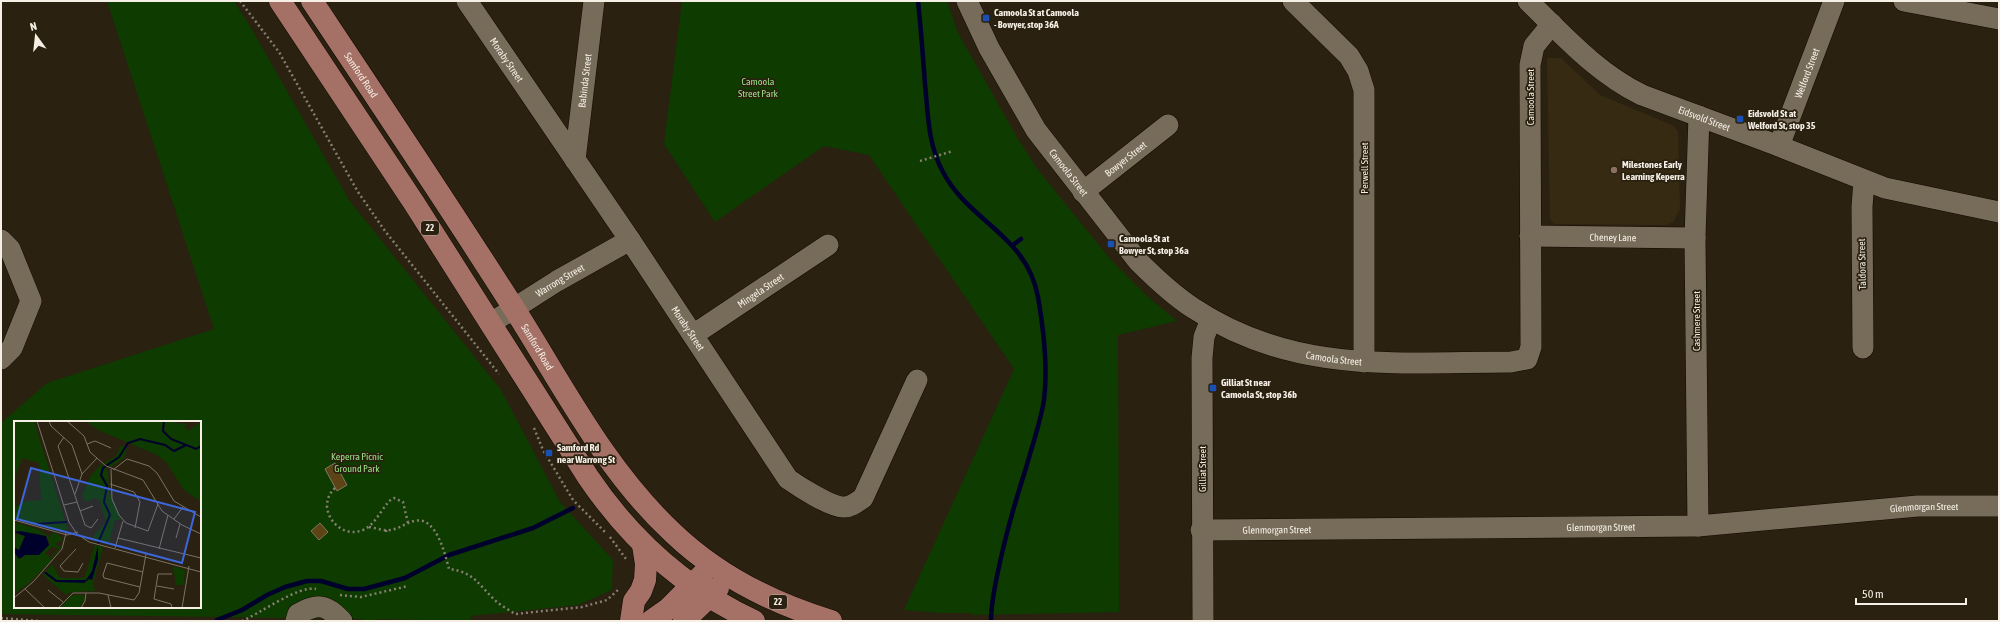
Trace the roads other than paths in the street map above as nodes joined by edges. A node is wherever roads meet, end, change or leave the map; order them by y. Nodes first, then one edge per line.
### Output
1 (280, 1) edge
2 (312, 1) edge
3 (467, 1) edge
4 (594, 1) edge
5 (967, 1) edge
6 (1293, 1) edge
7 (1528, 1) edge
8 (1834, 1) edge
9 (1904, 1) edge
10 (1999, 19) edge
11 (1552, 24) junction
12 (1699, 116) junction
13 (1168, 124) dead end
14 (1779, 146) junction
15 (574, 160) junction
16 (1864, 180) junction
17 (1083, 192) junction
18 (1999, 212) edge
19 (1530, 236) junction
20 (1695, 238) junction
21 (1, 240) edge
22 (630, 240) junction
23 (828, 244) dead end
24 (514, 309) junction
25 (1211, 319) junction
26 (491, 323) junction
27 (693, 335) junction
28 (1863, 348) dead end
29 (1, 359) edge
30 (1364, 362) junction
31 (917, 380) dead end
32 (1999, 506) edge
33 (1698, 526) junction
34 (1201, 530) junction
35 (643, 546) junction
36 (720, 571) junction
37 (692, 586) junction
38 (709, 598) junction
39 (296, 621) edge
40 (342, 621) edge
41 (631, 621) edge
42 (651, 621) edge
43 (684, 621) edge
44 (754, 621) edge
45 (831, 621) edge
46 (1203, 621) edge

1 - 26 main road, 22
2 - 24 main road, Samford Road / 22
3 - 15 street, Moraby Street
4 - 15 street, Babinda Street
5 - 17 street, Camoola Street
6 - 30 street, Perwell Street
7 - 11 street, Eidsvold Street
8 - 14 street, Welford Street
9 - 10 street
11 - 12 street, Eidsvold Street
11 - 19 street, Camoola Street
12 - 14 street, Eidsvold Street
12 - 20 street, Cashmere Street
13 - 17 street, Bowyer Street
14 - 16 street, Eidsvold Street
15 - 22 street, Moraby Street
16 - 18 street, Eidsvold Street
16 - 28 street, Taldora Street
17 - 25 street, Camoola Street
19 - 20 street, Cheney Lane
19 - 30 street, Camoola Street
20 - 33 street, Cashmere Street
21 - 29 street
22 - 24 street, Warrong Street
22 - 27 street, Moraby Street
23 - 27 street, Mingela Street
24 - 26 street, Warrong Street
24 - 36 main road, Samford Road / 22
25 - 30 street, Camoola Street
25 - 34 street, Gilliat Street
26 - 35 main road, 22
27 - 31 street, Moraby Street
32 - 33 street, Glenmorgan Street
33 - 34 street, Glenmorgan Street
34 - 46 street, Gilliat Street
35 - 37 main road, 22
35 - 41 main road
36 - 37 main road
36 - 38 main road
36 - 45 main road, Samford Road / 22
37 - 38 main road, 22
37 - 42 main road
38 - 43 main road
38 - 44 main road, 22
39 - 40 street

